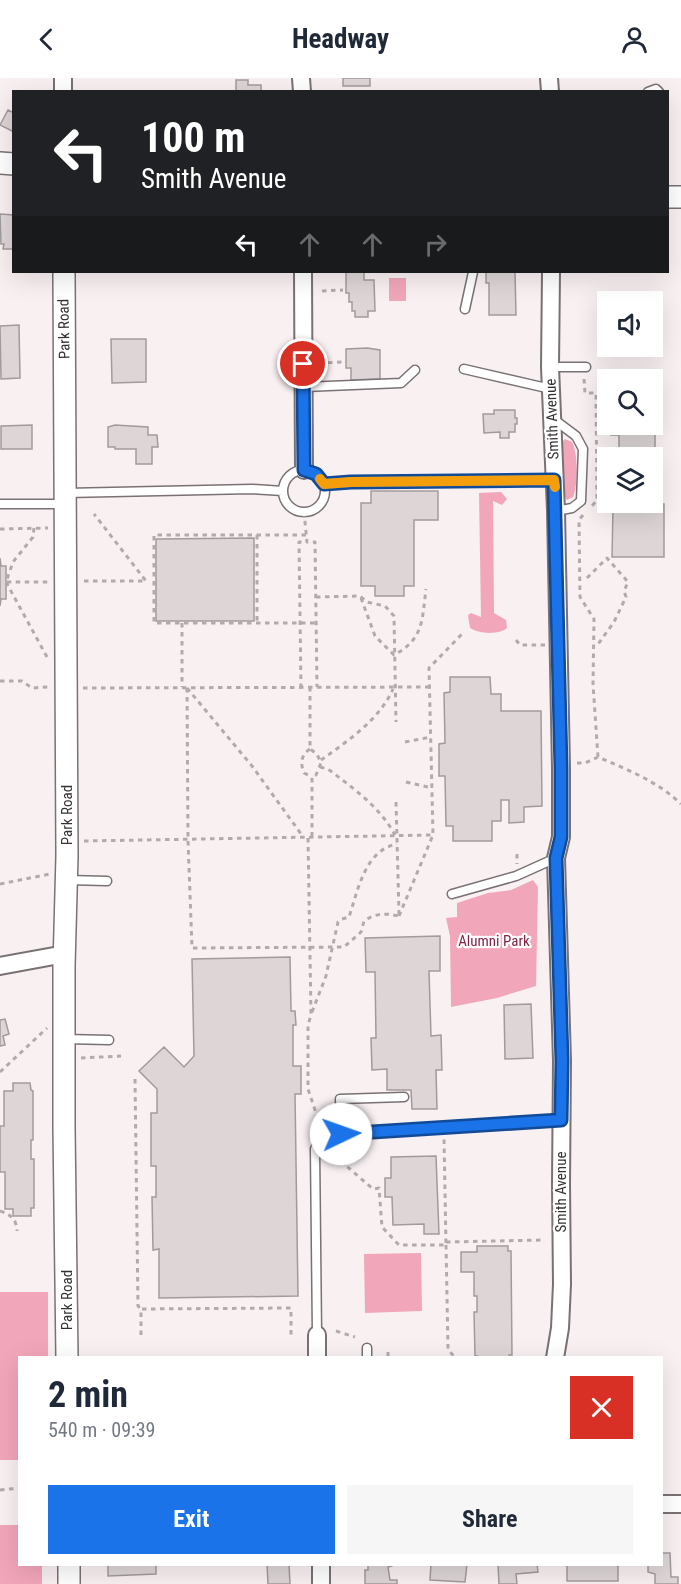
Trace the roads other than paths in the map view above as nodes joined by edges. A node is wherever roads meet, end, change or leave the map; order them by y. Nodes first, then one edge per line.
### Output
1 (64, 273) edge
2 (303, 273) edge
3 (473, 273) edge
4 (551, 273) edge
5 (465, 309) dead end
6 (550, 367) junction
7 (586, 367) dead end
8 (464, 369) dead end
9 (415, 370) dead end
10 (303, 387) junction
11 (551, 389) junction
12 (552, 418) junction
13 (304, 470) junction
14 (554, 480) junction
15 (324, 484) junction
16 (283, 491) junction
17 (67, 499) junction
18 (0, 504) edge
19 (556, 511) junction
20 (556, 858) junction
21 (59, 877) junction
22 (107, 881) dead end
23 (452, 894) dead end
24 (65, 954) junction
25 (0, 966) edge
26 (57, 1032) junction
27 (109, 1040) dead end
28 (404, 1096) dead end
29 (561, 1120) junction
30 (341, 1134) junction
31 (317, 1335) joint
32 (367, 1348) dead end
33 (67, 1356) edge
34 (317, 1356) edge
35 (367, 1356) edge
36 (555, 1356) edge
37 (663, 1504) edge
38 (681, 1504) edge
39 (69, 1566) edge
40 (321, 1566) edge
41 (69, 1584) edge
42 (321, 1584) edge

1 - 17 street, Park Road
2 - 10 street
3 - 5 lane
4 - 6 street, Smith Avenue
6 - 7 lane
6 - 11 street, Smith Avenue
8 - 11 lane
9 - 10 lane
10 - 13 street
11 - 12 street, Smith Avenue
12 - 14 street, Smith Avenue
12 - 19 lane
13 - 15 lane
13 - 16 lane
14 - 15 lane
14 - 19 street, Smith Avenue
15 - 16 lane
16 - 17 lane
17 - 18 lane
17 - 21 street, Park Road
19 - 20 street, Smith Avenue
20 - 23 lane
20 - 29 street, Smith Avenue
21 - 22 lane
21 - 24 street, Park Road
24 - 25 street
24 - 26 street, Park Road
26 - 27 lane
26 - 33 street, Park Road
28 - 30 lane
29 - 30 lane
29 - 36 street, Smith Avenue
30 - 31 lane
31 - 34 street
32 - 35 lane
37 - 38 street
39 - 41 street
40 - 42 street

